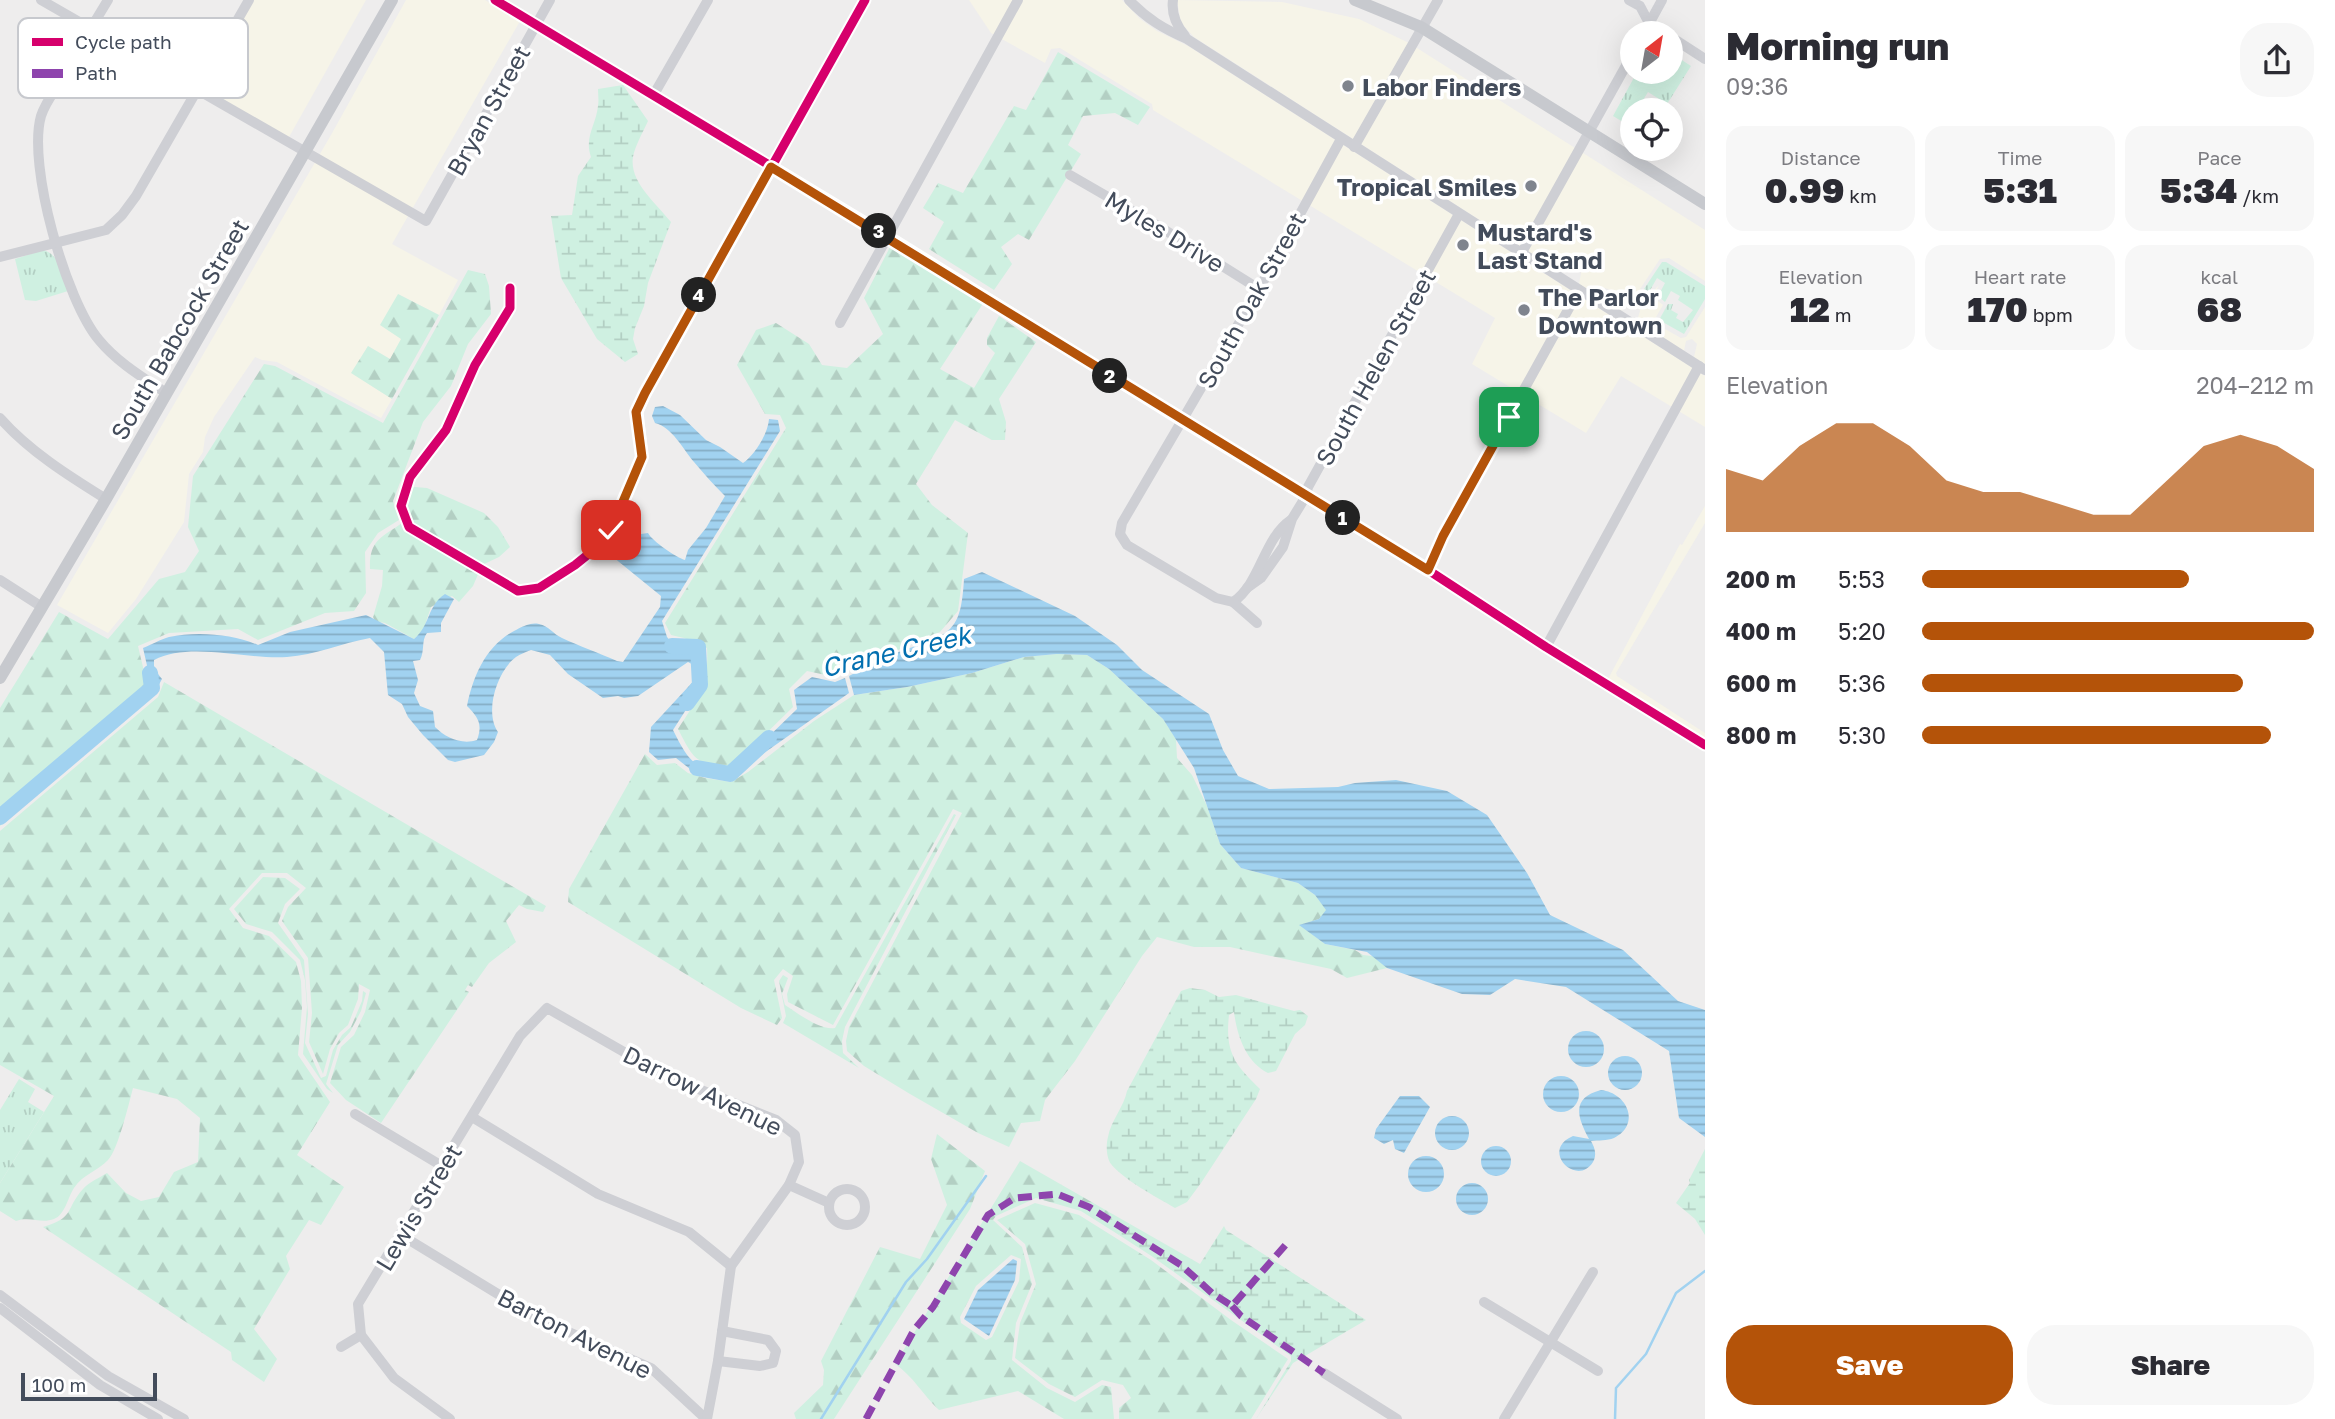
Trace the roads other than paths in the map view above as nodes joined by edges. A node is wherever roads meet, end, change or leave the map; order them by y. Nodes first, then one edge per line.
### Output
1 (41, 0) edge
2 (108, 0) edge
3 (249, 0) edge
4 (391, 0) edge
5 (495, 0) edge
6 (550, 0) edge
7 (708, 0) edge
8 (865, 0) edge
9 (1018, 0) edge
10 (1129, 0) edge
11 (1172, 0) edge
12 (1355, 0) edge
13 (1438, 0) edge
14 (1629, 0) edge
15 (1661, 0) edge
16 (72, 18) edge
17 (97, 18) edge
18 (239, 18) edge
19 (1648, 21) edge
20 (1650, 21) edge
21 (537, 25) junction
22 (1421, 27) junction
23 (1188, 39) junction
24 (1684, 45) edge
25 (1705, 59) edge
26 (1620, 76) edge
27 (653, 96) junction
28 (51, 98) edge
29 (193, 98) edge
30 (212, 98) edge
31 (1589, 131) junction
32 (1341, 139) junction
33 (1354, 147) junction
34 (305, 151) junction
35 (771, 167) junction
36 (1070, 175) dead end
37 (1705, 204) edge
38 (1459, 214) junction
39 (887, 236) junction
40 (55, 243) junction
41 (1521, 254) junction
42 (0, 257) edge
43 (510, 288) dead end
44 (1259, 289) junction
45 (1579, 290) junction
46 (840, 323) dead end
47 (1702, 368) edge
48 (166, 393) junction
49 (0, 418) edge
50 (1183, 421) junction
51 (1306, 496) junction
52 (106, 499) junction
53 (1428, 570) junction
54 (0, 580) edge
55 (1233, 602) junction
56 (42, 607) junction
57 (1257, 623) dead end
58 (1546, 647) junction
59 (0, 678) edge
60 (1705, 745) edge
61 (520, 1036) joint
62 (355, 1114) dead end
63 (472, 1117) junction
64 (442, 1166) junction
65 (789, 1185) junction
66 (829, 1203) dead end
67 (401, 1235) junction
68 (731, 1266) junction
69 (1593, 1272) dead end
70 (1, 1302) edge
71 (1484, 1302) dead end
72 (722, 1331) junction
73 (361, 1335) junction
74 (1551, 1342) junction
75 (341, 1347) dead end
76 (718, 1361) junction
77 (1598, 1371) dead end
78 (1324, 1373) dead end
79 (443, 1417) edge
80 (158, 1419) edge
81 (184, 1419) edge
82 (707, 1419) edge
83 (1397, 1419) edge
84 (1504, 1419) edge

1 - 16 street
2 - 17 street
3 - 18 street
4 - 34 main road, South Babcock Street
5 - 21 street
6 - 21 street, Bryan Street
7 - 27 street
8 - 35 street
9 - 39 street
10 - 23 street
11 - 23 street
12 - 22 main road
13 - 22 street
14 - 19 street
15 - 20 street
21 - 27 street
21 - 34 street, Bryan Street
22 - 31 main road
22 - 33 street
23 - 32 street
24 - 25 street
26 - 31 street
27 - 35 street
28 - 40 street
29 - 40 street
30 - 34 street
31 - 37 main road
31 - 41 street
32 - 33 street
32 - 44 street, South Oak Street
33 - 38 street
34 - 48 main road, South Babcock Street
35 - 39 street
35 - 43 street
36 - 44 street, Myles Drive
38 - 41 street
38 - 51 street, South Helen Street
39 - 46 street
39 - 50 street
40 - 42 street
40 - 48 street
41 - 45 street
44 - 50 street, South Oak Street
45 - 47 street
45 - 53 street
47 - 58 street
48 - 52 main road, South Babcock Street
49 - 52 street
50 - 51 street
50 - 55 street, South Oak Street
51 - 53 street
51 - 55 street, South Helen Street
52 - 56 main road, South Babcock Street
53 - 58 street
54 - 56 street
55 - 57 street
56 - 59 main road, South Babcock Street
58 - 60 street
61 - 63 street, Lewis Street
61 - 65 street, Darrow Avenue
62 - 64 street
63 - 64 street, Lewis Street
63 - 68 street
64 - 67 street, Lewis Street
65 - 66 street
65 - 68 street
67 - 73 street, Lewis Street
67 - 82 street, Barton Avenue
68 - 72 street
69 - 74 street
70 - 80 street
70 - 81 street
71 - 74 street
72 - 76 street
72 - 76 street
73 - 75 street
73 - 79 street
74 - 77 street
74 - 84 street
76 - 82 street
78 - 83 street

